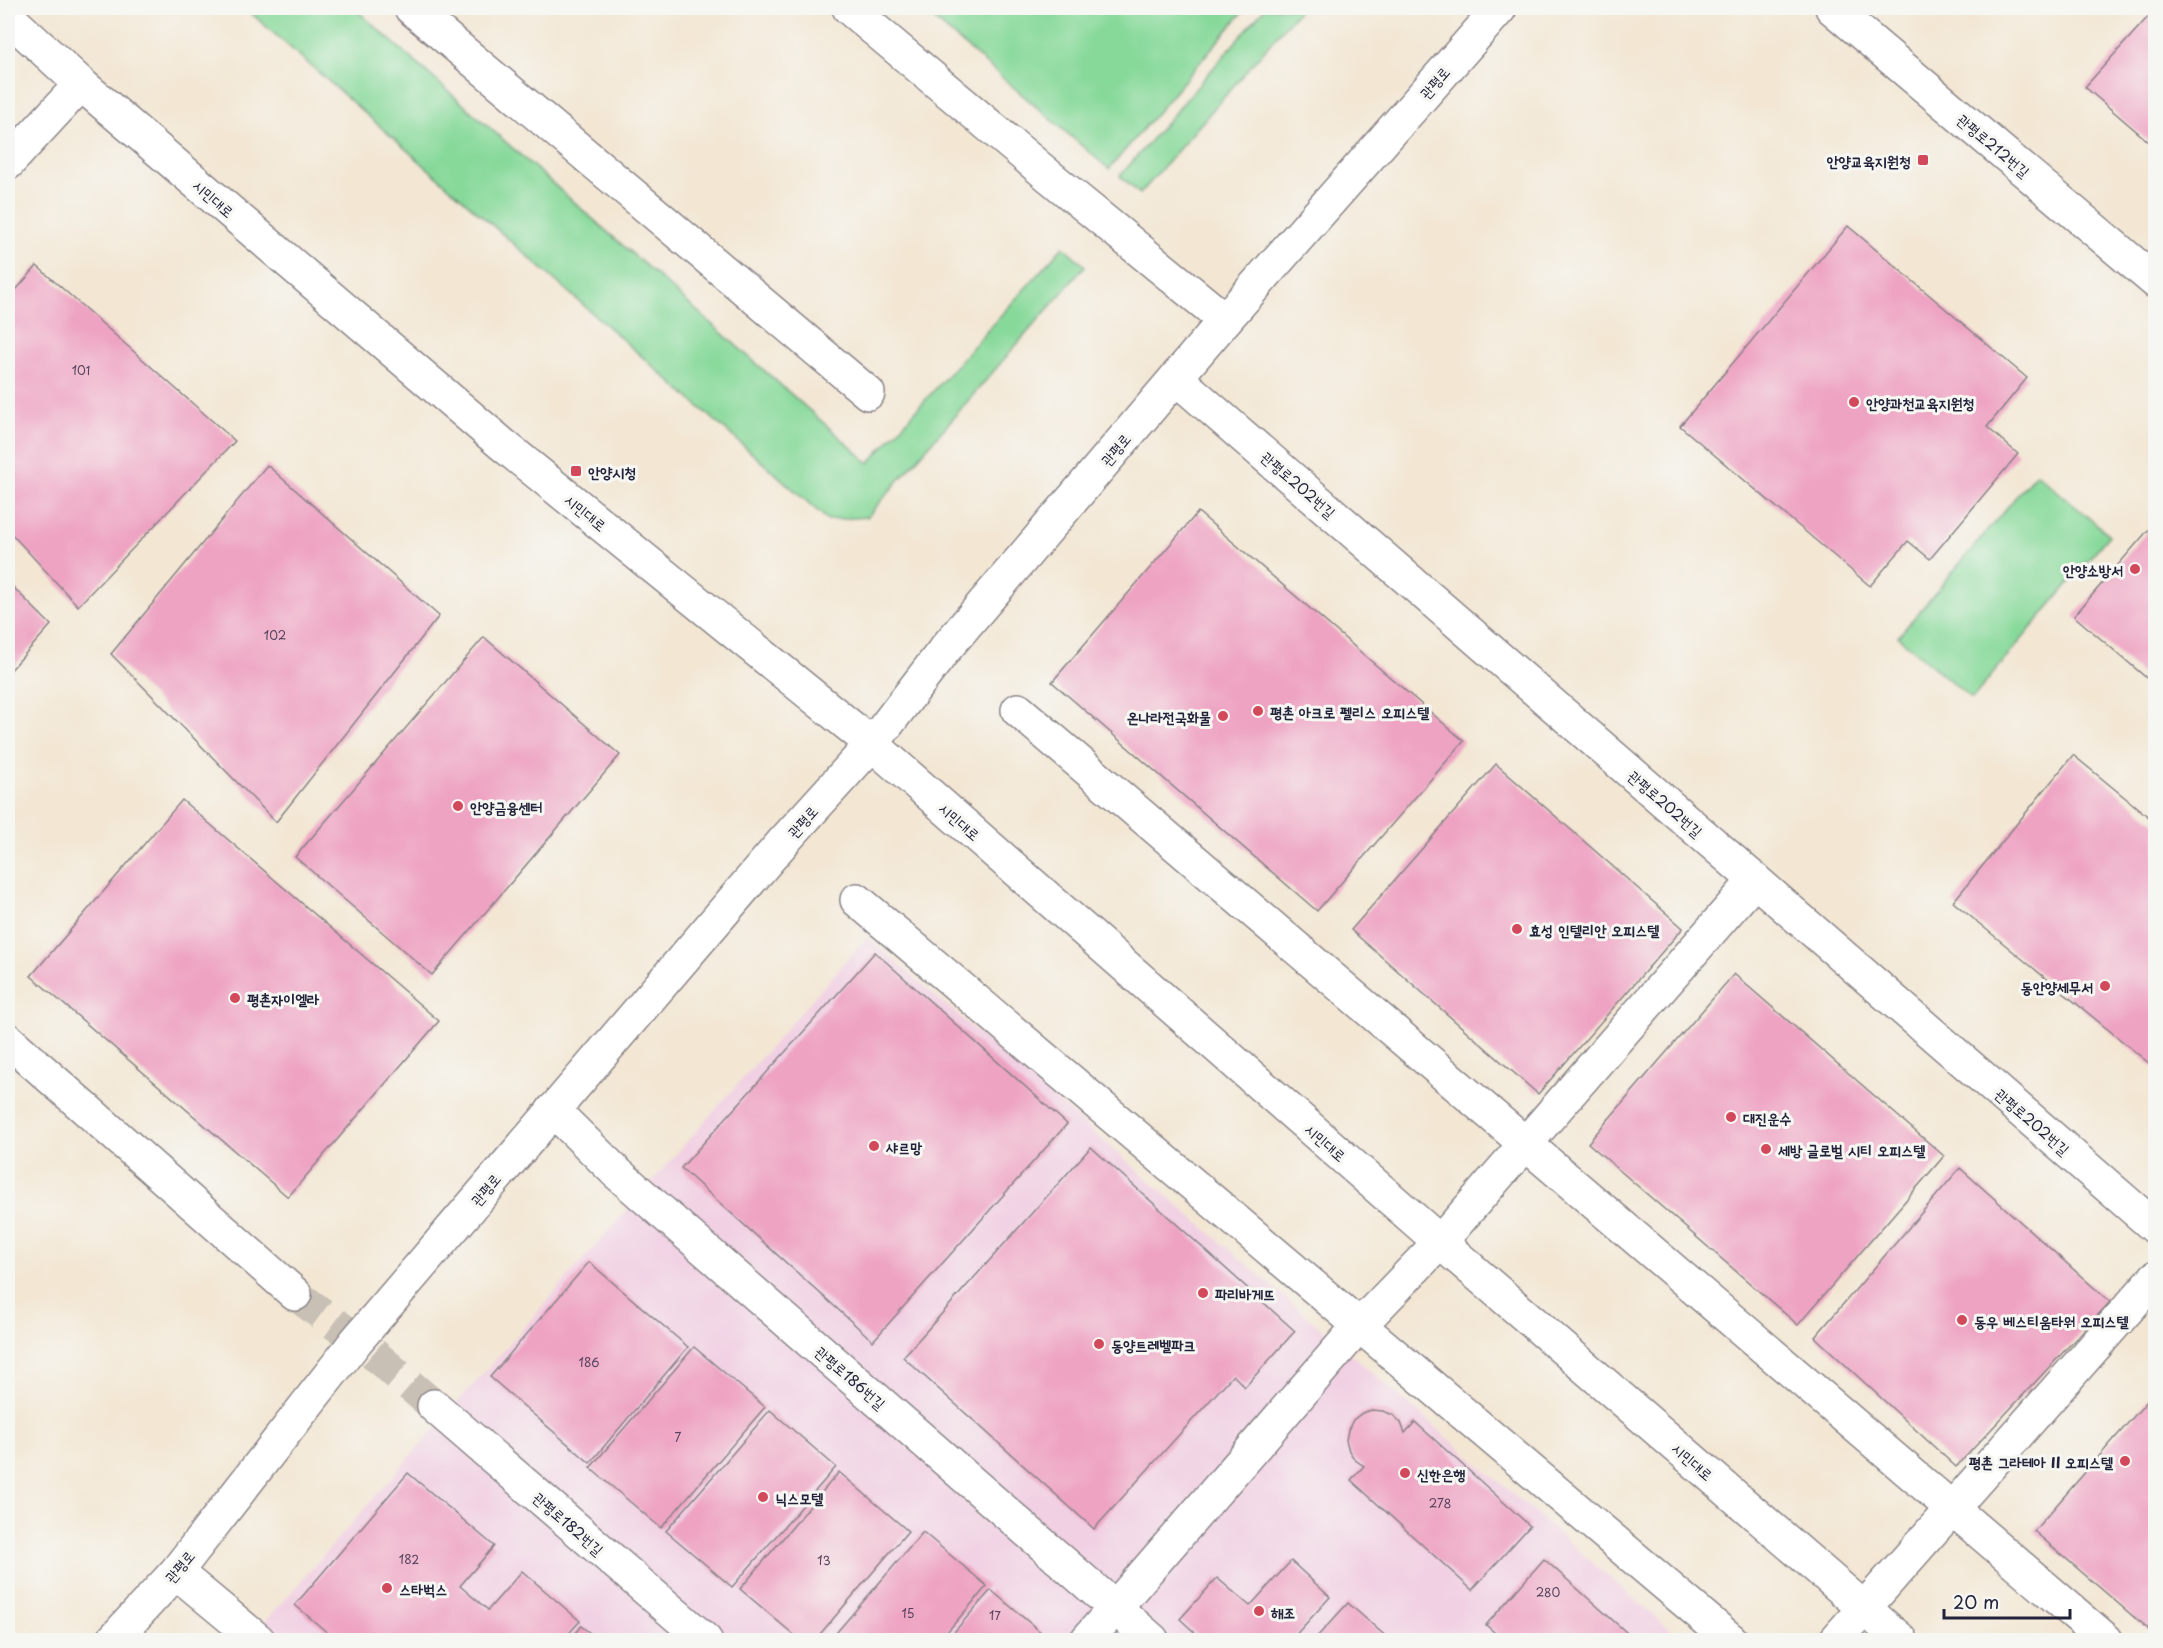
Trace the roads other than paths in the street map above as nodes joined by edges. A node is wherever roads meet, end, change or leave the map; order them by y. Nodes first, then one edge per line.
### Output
1 (411, 8) edge
2 (849, 8) edge
3 (1500, 8) edge
4 (1832, 8) edge
5 (8, 17) edge
6 (81, 84) junction
7 (8, 163) edge
8 (2156, 282) edge
9 (1225, 320) junction
10 (1176, 378) junction
11 (868, 393) dead end
12 (1018, 710) dead end
13 (872, 744) junction
14 (1755, 880) junction
15 (857, 900) dead end
16 (8, 1040) edge
17 (553, 1110) junction
18 (1525, 1144) junction
19 (2156, 1228) edge
20 (1440, 1242) junction
21 (2156, 1277) edge
22 (296, 1294) tunnel mouth
23 (1359, 1326) junction
24 (434, 1406) tunnel mouth
25 (1952, 1508) junction
26 (176, 1572) junction
27 (1115, 1608) junction
28 (1864, 1608) junction
29 (112, 1641) edge
30 (258, 1641) edge
31 (705, 1641) edge
32 (1087, 1641) edge
33 (1152, 1641) edge
34 (1731, 1641) edge
35 (1836, 1641) edge
36 (1901, 1641) edge
37 (2106, 1641) edge

1 - 11 street
2 - 9 street
3 - 9 street, 관평로
4 - 8 street, 관평로212번길
5 - 6 street, 시민대로
6 - 7 street
6 - 13 street, 시민대로
9 - 10 street, 관평로
10 - 13 street, 관평로
10 - 14 street, 관평로202번길
12 - 18 street
13 - 17 street, 관평로
13 - 20 street, 시민대로
14 - 18 street
14 - 19 street, 관평로202번길
15 - 23 street
16 - 22 street
17 - 26 street, 관평로
17 - 27 street, 관평로186번길
18 - 20 street
18 - 25 street
20 - 23 street
20 - 28 street, 시민대로
21 - 25 street
23 - 27 street
23 - 34 street
24 - 31 street, 관평로182번길
25 - 28 street
25 - 37 street
26 - 29 street, 관평로
26 - 30 street
27 - 32 street
27 - 33 street, 관평로186번길
28 - 35 street
28 - 36 street, 시민대로

